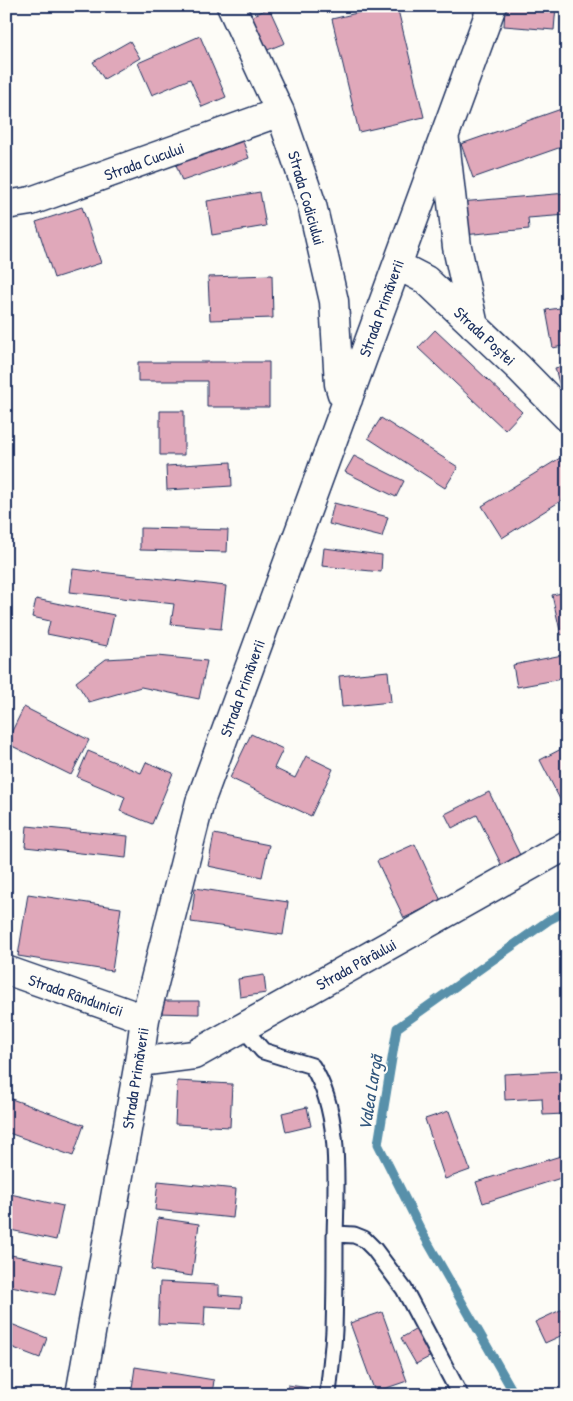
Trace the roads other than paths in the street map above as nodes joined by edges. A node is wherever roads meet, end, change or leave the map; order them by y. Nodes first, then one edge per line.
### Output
1 (230, 6) edge
2 (492, 6) edge
3 (280, 112) junction
4 (444, 137) junction
5 (6, 205) edge
6 (397, 265) junction
7 (474, 326) junction
8 (348, 399) junction
9 (567, 417) edge
10 (567, 846) edge
11 (6, 970) edge
12 (145, 1019) junction
13 (243, 1028) junction
14 (139, 1062) junction
15 (335, 1234) junction
16 (80, 1395) edge
17 (328, 1395) edge
18 (460, 1395) edge

1 - 3 street, Strada Codiciului
2 - 4 street, Strada Primăverii
3 - 5 street, Strada Cucului
3 - 8 street, Strada Codiciului
4 - 6 street, Strada Primăverii
4 - 7 street
6 - 7 street, Strada Poștei
6 - 8 street, Strada Primăverii
7 - 9 street, Strada Poștei
8 - 12 street, Strada Primăverii
10 - 13 street, Strada Pârâului
11 - 12 street, Strada Rândunicii
12 - 14 street, Strada Primăverii
13 - 14 street, Strada Pârâului
13 - 15 lane
14 - 16 street, Strada Primăverii
15 - 17 lane
15 - 18 lane

